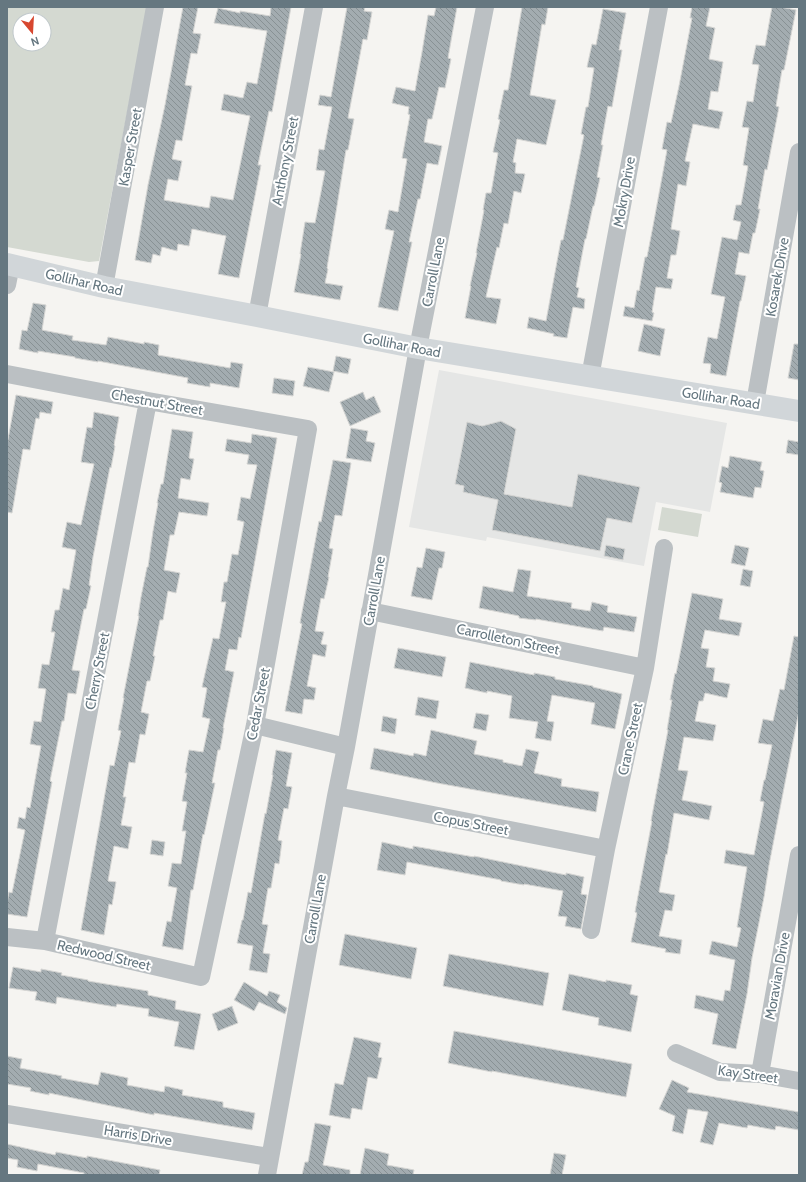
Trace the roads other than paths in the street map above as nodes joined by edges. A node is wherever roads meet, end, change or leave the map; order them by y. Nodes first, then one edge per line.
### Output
1 (155, 7) edge
2 (314, 7) edge
3 (485, 7) edge
4 (659, 7) edge
5 (799, 152) edge
6 (8, 271) edge
7 (104, 287) junction
8 (257, 316) junction
9 (418, 348) junction
10 (7, 374) edge
11 (590, 377) junction
12 (148, 401) junction
13 (755, 403) junction
14 (799, 411) edge
15 (308, 429) joint
16 (664, 548) dead end
17 (370, 611) junction
18 (645, 668) junction
19 (255, 725) junction
20 (346, 747) junction
21 (336, 796) junction
22 (606, 849) junction
23 (799, 855) edge
24 (591, 930) dead end
25 (7, 937) edge
26 (46, 941) junction
27 (201, 977) joint
28 (676, 1053) dead end
29 (760, 1074) junction
30 (799, 1081) edge
31 (7, 1114) edge
32 (270, 1157) junction
33 (267, 1175) edge

1 - 7 street, Kasper Street
2 - 8 street, Anthony Street
3 - 9 street, Carroll Lane
4 - 11 street, Mokry Drive
5 - 13 street, Kosarek Drive
6 - 7 main road, Gollihar Road
7 - 8 main road, Gollihar Road
8 - 9 main road, Gollihar Road
9 - 11 main road, Gollihar Road
9 - 17 street, Carroll Lane
10 - 12 street, Chestnut Street
11 - 13 main road, Gollihar Road
12 - 15 street, Chestnut Street
12 - 26 street, Cherry Street
13 - 14 main road, Gollihar Road
15 - 19 street, Cedar Street
16 - 18 street, Crane Street
17 - 18 street, Carrolleton Street
17 - 20 street, Carroll Lane
18 - 22 street, Crane Street
19 - 20 street
19 - 27 street, Cedar Street
20 - 21 street, Carroll Lane
21 - 22 street, Copus Street
21 - 32 street, Carroll Lane
22 - 24 street, Crane Street
23 - 29 street, Moravian Drive
25 - 26 street, Redwood Street
26 - 27 street, Redwood Street
28 - 29 street, Kay Street
29 - 30 street, Kay Street
31 - 32 street, Harris Drive
32 - 33 street, Carroll Lane

